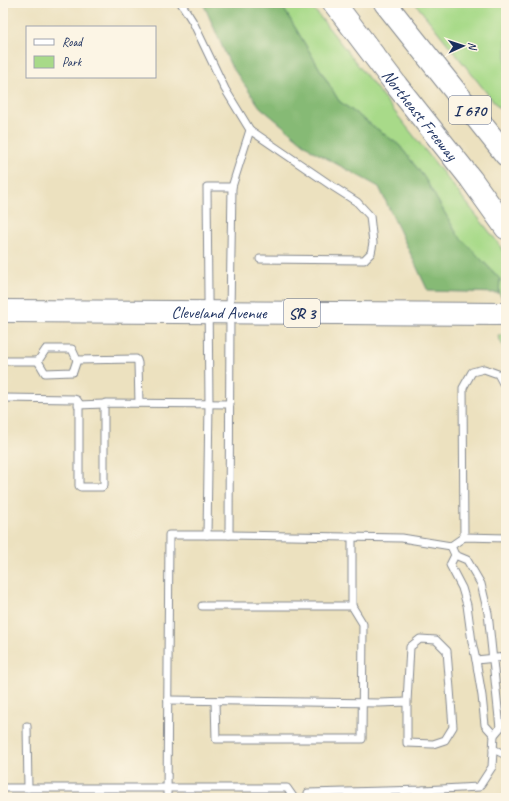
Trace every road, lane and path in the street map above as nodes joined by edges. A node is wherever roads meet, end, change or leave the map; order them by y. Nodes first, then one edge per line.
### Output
1 (181, 3) edge
2 (334, 3) edge
3 (385, 3) edge
4 (250, 130) junction
5 (506, 155) edge
6 (232, 187) junction
7 (506, 228) edge
8 (260, 259) dead end
9 (3, 311) edge
10 (209, 312) junction
11 (230, 312) junction
12 (500, 314) edge
13 (76, 360) junction
14 (3, 361) edge
15 (38, 361) junction
16 (506, 389) edge
17 (3, 398) edge
18 (139, 403) junction
19 (104, 404) junction
20 (209, 404) junction
21 (230, 404) junction
22 (78, 405) junction
23 (206, 535) junction
24 (229, 535) junction
25 (352, 537) junction
26 (464, 537) junction
27 (506, 538) edge
28 (450, 546) junction
29 (455, 555) junction
30 (202, 606) dead end
31 (352, 606) junction
32 (506, 657) edge
33 (493, 659) junction
34 (476, 660) junction
35 (168, 700) junction
36 (215, 701) junction
37 (362, 702) junction
38 (407, 702) junction
39 (27, 726) dead end
40 (494, 735) junction
41 (493, 749) junction
42 (506, 755) edge
43 (3, 788) edge
44 (28, 788) junction
45 (167, 788) junction
46 (423, 790) junction
47 (167, 798) edge
48 (294, 798) edge
49 (308, 798) edge
50 (424, 798) edge

1 - 4 lane
2 - 7 main road, Northeast Freeway
3 - 5 main road, I 670
4 - 6 lane
4 - 8 lane
6 - 10 lane
6 - 11 lane
9 - 10 main road, Cleveland Avenue / SR 3
10 - 11 main road, Cleveland Avenue / SR 3
10 - 20 lane
11 - 12 main road, Cleveland Avenue / SR 3
11 - 21 lane
13 - 15 lane
13 - 15 lane
13 - 18 lane
14 - 15 lane
16 - 26 lane
17 - 22 lane
18 - 19 lane
18 - 20 lane
19 - 22 lane
19 - 22 lane
20 - 21 lane
20 - 23 lane
21 - 24 lane
23 - 24 lane
23 - 35 lane
24 - 25 lane
25 - 28 lane
25 - 31 lane
26 - 27 lane
26 - 28 lane
28 - 29 lane
29 - 33 lane
29 - 34 lane
30 - 31 lane
31 - 37 lane
32 - 33 lane
33 - 34 lane
33 - 40 lane
34 - 40 lane
35 - 36 lane
35 - 45 lane
36 - 37 lane
36 - 37 lane
37 - 38 lane
38 - 38 lane
39 - 44 lane
40 - 41 lane
41 - 42 lane
41 - 46 lane
43 - 44 lane
44 - 45 lane
45 - 47 lane
45 - 48 lane
46 - 49 lane
46 - 50 lane

